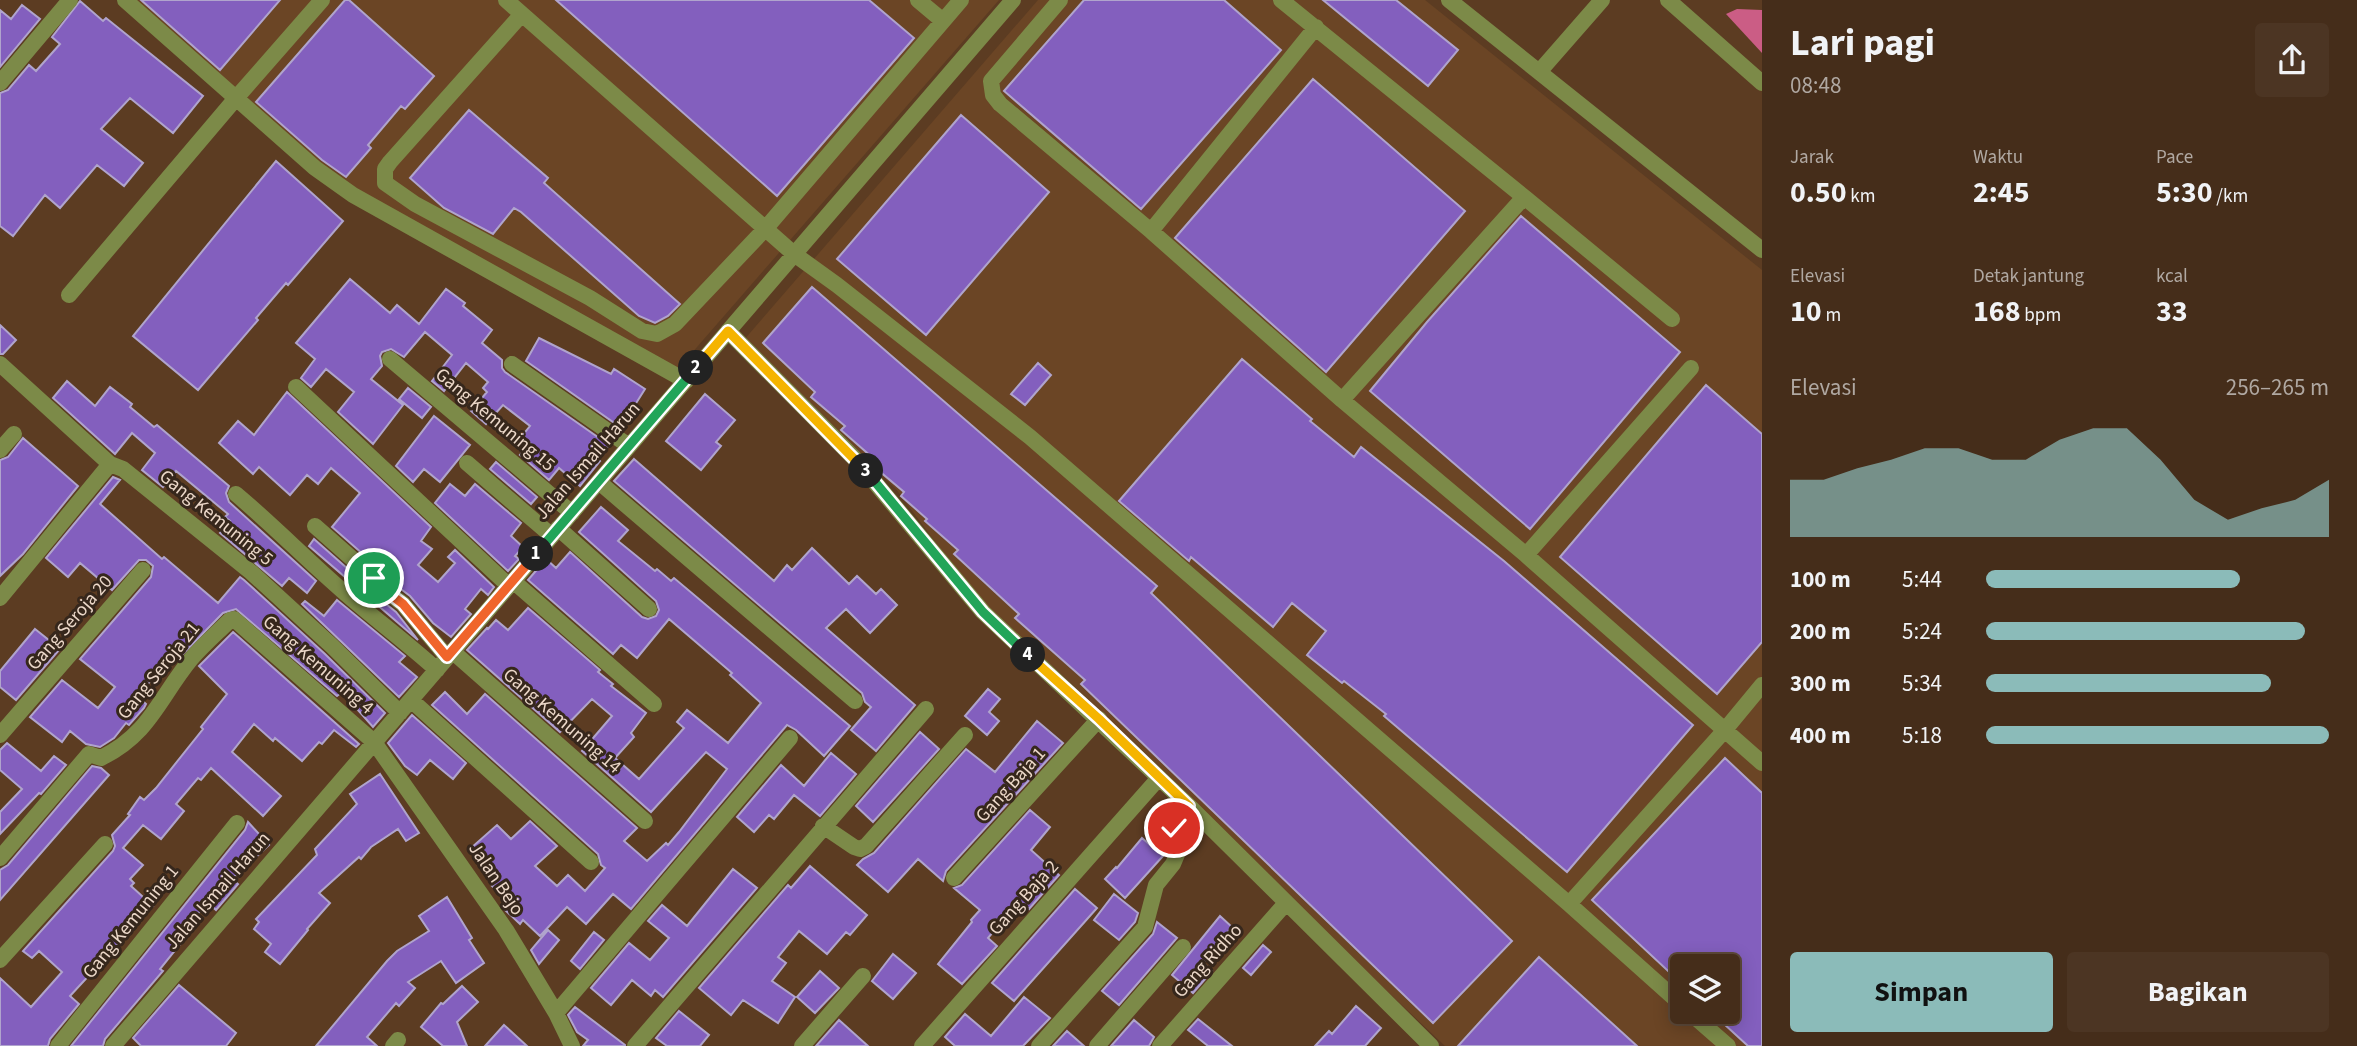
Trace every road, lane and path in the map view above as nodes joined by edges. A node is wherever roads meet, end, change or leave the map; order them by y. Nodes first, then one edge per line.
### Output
1 (70, 0) edge
2 (125, 0) edge
3 (322, 0) edge
4 (506, 0) edge
5 (918, 0) edge
6 (961, 0) edge
7 (1013, 0) edge
8 (1060, 0) edge
9 (1281, 0) edge
10 (1602, 0) edge
11 (1668, 0) edge
12 (1452, 1) edge
13 (522, 14) junction
14 (943, 21) junction
15 (1316, 27) junction
16 (1539, 72) junction
17 (0, 83) edge
18 (1762, 83) edge
19 (237, 97) junction
20 (1524, 197) junction
21 (766, 228) junction
22 (1151, 231) junction
23 (1762, 250) edge
24 (794, 254) junction
25 (69, 295) dead end
26 (1672, 319) dead end
27 (728, 331) junction
28 (390, 359) dead end
29 (0, 364) edge
30 (512, 364) dead end
31 (1691, 368) dead end
32 (685, 381) junction
33 (296, 387) dead end
34 (1342, 400) junction
35 (15, 434) dead end
36 (629, 446) junction
37 (0, 450) edge
38 (467, 463) dead end
39 (110, 464) junction
40 (598, 482) junction
41 (236, 494) dead end
42 (572, 513) junction
43 (315, 526) dead end
44 (555, 532) junction
45 (1526, 555) junction
46 (144, 570) dead end
47 (511, 584) junction
48 (0, 598) edge
49 (649, 609) dead end
50 (234, 619) joint
51 (446, 660) junction
52 (1762, 685) edge
53 (411, 700) junction
54 (855, 701) dead end
55 (654, 704) dead end
56 (926, 709) dead end
57 (400, 713) junction
58 (1099, 719) junction
59 (1724, 731) junction
60 (0, 735) edge
61 (965, 735) dead end
62 (790, 738) dead end
63 (374, 742) junction
64 (1762, 763) edge
65 (1158, 779) junction
66 (1181, 818) junction
67 (645, 821) dead end
68 (237, 823) dead end
69 (823, 826) junction
70 (105, 844) dead end
71 (0, 858) edge
72 (591, 862) dead end
73 (954, 878) dead end
74 (1286, 902) junction
75 (1569, 904) junction
76 (1184, 947) dead end
77 (0, 960) edge
78 (863, 976) dead end
79 (1670, 994) edge
80 (555, 1013) junction
81 (1703, 1024) edge
82 (58, 1046) edge
83 (113, 1046) edge
84 (572, 1046) edge
85 (635, 1046) edge
86 (802, 1046) edge
87 (922, 1046) edge
88 (1039, 1046) edge
89 (1097, 1046) edge
90 (1160, 1046) edge
91 (1431, 1046) edge
92 (1728, 1046) edge

1 - 17 street
2 - 19 street
3 - 19 street
4 - 13 street
5 - 14 street
6 - 14 street
7 - 24 street, Jalan Ismail Harun
8 - 22 street
9 - 15 street
10 - 16 street
11 - 18 street
12 - 16 street
13 - 21 street
13 - 21 street
14 - 21 street
15 - 20 street
15 - 22 street
16 - 23 street
19 - 25 street
19 - 32 street
20 - 26 street
20 - 34 street
21 - 24 street
22 - 34 street
24 - 27 street, Jalan Ismail Harun
24 - 75 street
27 - 32 street, Jalan Ismail Harun
27 - 58 street
28 - 42 street, Gang Kemuning 15
29 - 39 street, Gang Kemuning 5
30 - 36 street
31 - 45 street
32 - 36 street, Jalan Ismail Harun
33 - 47 street
34 - 45 street
35 - 37 street
36 - 40 street, Jalan Ismail Harun
38 - 44 street
39 - 48 street
39 - 57 street, Gang Kemuning 5
40 - 42 street, Jalan Ismail Harun
40 - 54 street
41 - 51 street
42 - 44 street, Jalan Ismail Harun
43 - 51 street
44 - 47 street, Jalan Ismail Harun
44 - 49 street
45 - 59 street
46 - 60 street, Gang Seroja 20
47 - 51 street, Jalan Ismail Harun
47 - 55 street
50 - 63 street, Gang Kemuning 4
50 - 71 street, Gang Seroja 21
51 - 53 street, Jalan Ismail Harun
51 - 67 street, Gang Kemuning 14
52 - 59 street
53 - 57 street, Jalan Ismail Harun
53 - 72 street
56 - 69 street
57 - 63 street, Jalan Ismail Harun
58 - 65 street
58 - 73 street, Gang Baja 1
59 - 64 street
59 - 75 street
61 - 69 street
62 - 80 street
63 - 80 street, Jalan Bejo
63 - 83 street, Jalan Ismail Harun
65 - 66 street
65 - 87 street, Gang Baja 2
66 - 74 street
66 - 88 street
68 - 82 street, Gang Kemuning 1
69 - 85 street
70 - 77 street
74 - 90 street, Gang Ridho
74 - 91 street
75 - 79 street
76 - 89 street
78 - 86 street
80 - 84 street, Jalan Bejo
81 - 92 street

